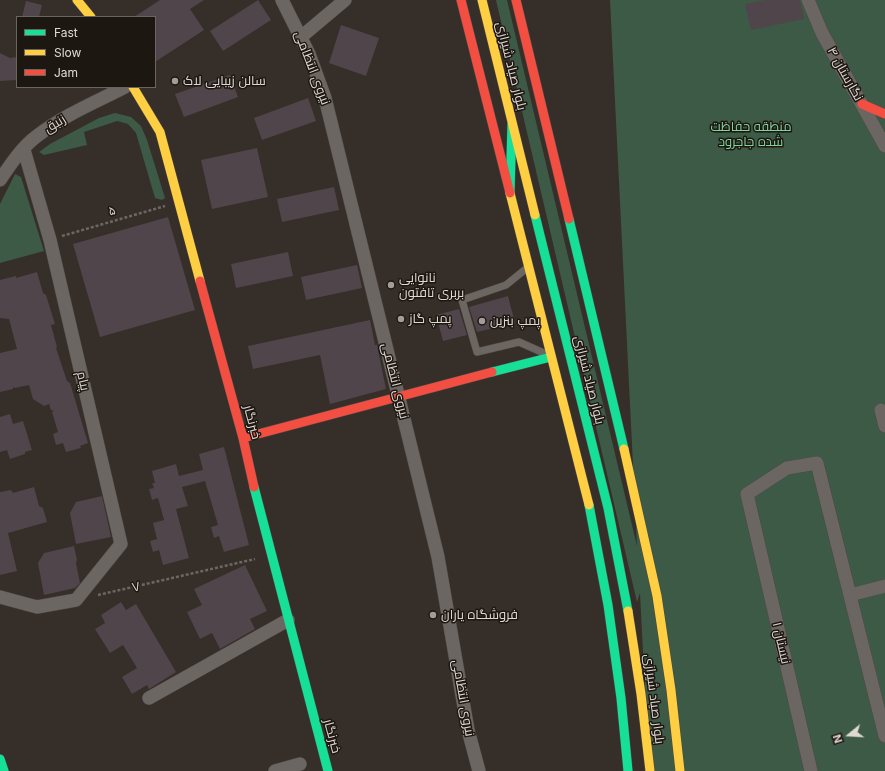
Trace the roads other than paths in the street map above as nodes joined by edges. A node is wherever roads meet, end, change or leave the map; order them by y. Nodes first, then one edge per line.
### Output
1 (76, 0) edge
2 (282, 0) edge
3 (345, 0) edge
4 (461, 0) edge
5 (482, 0) edge
6 (516, 0) edge
7 (808, 0) edge
8 (90, 16) edge
9 (301, 37) junction
10 (123, 88) edge
11 (134, 88) edge
12 (862, 104) junction
13 (885, 114) edge
14 (512, 124) junction
15 (885, 146) edge
16 (24, 150) junction
17 (0, 180) edge
18 (510, 193) junction
19 (529, 267) junction
20 (551, 357) junction
21 (399, 397) junction
22 (881, 410) dead end
23 (885, 426) edge
24 (242, 438) junction
25 (885, 586) edge
26 (850, 595) junction
27 (0, 597) edge
28 (288, 620) junction
29 (149, 698) dead end
30 (885, 736) edge
31 (0, 759) edge
32 (300, 764) dead end
33 (4, 771) edge
34 (275, 771) edge
35 (328, 771) edge
36 (479, 771) edge
37 (628, 771) edge
38 (650, 771) edge
39 (680, 771) edge
40 (811, 771) edge

1 - 8 main road
2 - 9 street, نیروی انتظامی
3 - 9 street
4 - 18 main road
5 - 14 main road, بلوار صیاد شیرازی
6 - 39 main road, بلوار صیاد شیرازی
7 - 12 street, نگارستان ۴
9 - 21 street, نیروی انتظامی
10 - 16 street, زنبق
11 - 24 main road, خبرنگار
12 - 13 main road
12 - 15 street, نگارستان ۴
14 - 18 main road
14 - 38 main road, بلوار صیاد شیرازی
16 - 17 street, زنبق
16 - 27 street, پیام
18 - 19 main road
19 - 20 main road
19 - 20 lane
20 - 21 main road
20 - 37 main road
21 - 24 main road
21 - 36 street, نیروی انتظامی
22 - 23 street
24 - 28 main road, خبرنگار
25 - 26 street
26 - 30 street
26 - 40 street, نیستان ۱
28 - 29 street
28 - 35 main road, خبرنگار
31 - 33 main road
32 - 34 street

